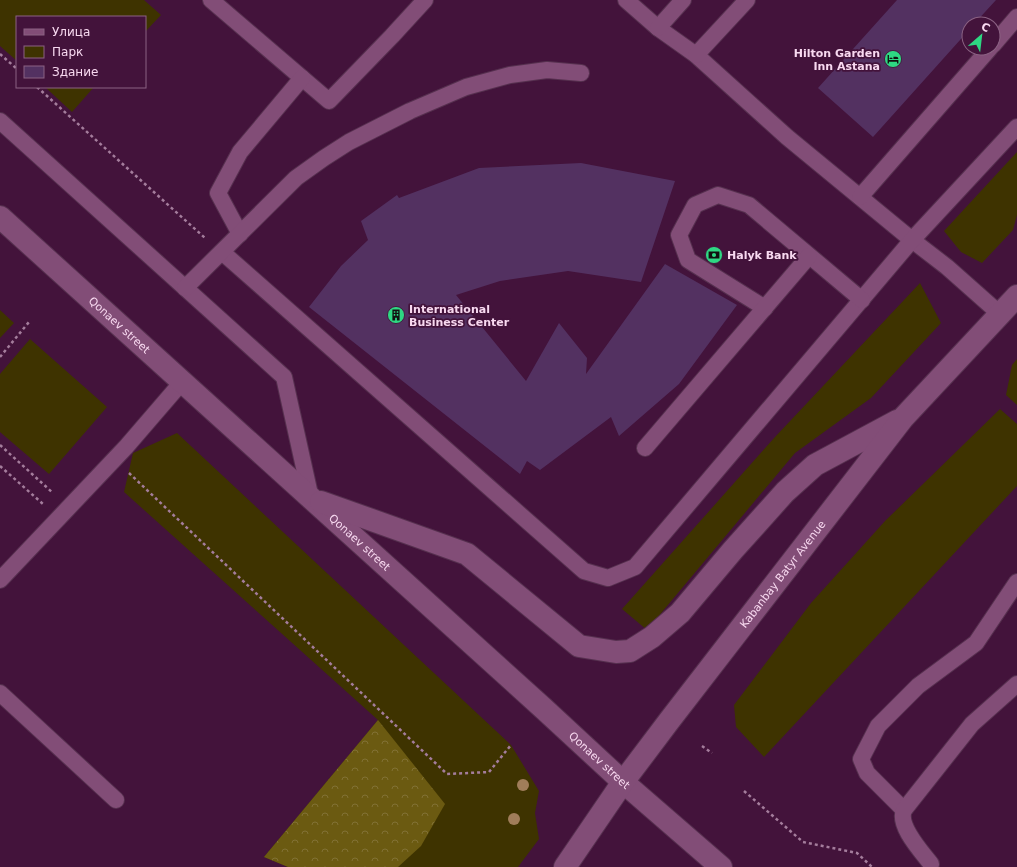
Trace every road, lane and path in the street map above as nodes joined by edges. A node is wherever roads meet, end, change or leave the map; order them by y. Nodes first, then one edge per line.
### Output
1 (211, 0) edge
2 (424, 0) edge
3 (626, 0) edge
4 (683, 0) edge
5 (747, 0) edge
6 (1017, 17) edge
7 (658, 28) junction
8 (1001, 35) edge
9 (0, 54) edge
10 (696, 55) junction
11 (983, 56) edge
12 (16, 68) edge
13 (581, 73) dead end
14 (302, 78) junction
15 (38, 88) edge
16 (0, 121) edge
17 (1017, 126) edge
18 (860, 197) junction
19 (0, 217) edge
20 (240, 234) junction
21 (912, 240) junction
22 (222, 252) junction
23 (809, 256) junction
24 (185, 288) junction
25 (1017, 296) edge
26 (862, 300) junction
27 (765, 308) junction
28 (1000, 314) junction
29 (28, 322) dead end
30 (0, 357) edge
31 (182, 382) junction
32 (903, 418) junction
33 (0, 445) edge
34 (645, 448) dead end
35 (114, 459) junction
36 (0, 466) edge
37 (54, 494) dead end
38 (311, 499) junction
39 (59, 517) junction
40 (0, 580) edge
41 (1017, 582) edge
42 (1017, 684) edge
43 (0, 693) edge
44 (511, 745) dead end
45 (702, 746) dead end
46 (712, 754) dead end
47 (623, 782) junction
48 (744, 791) dead end
49 (116, 800) dead end
50 (904, 810) junction
51 (932, 866) edge
52 (565, 867) edge
53 (721, 867) edge
54 (872, 867) edge

1 - 14 lane
2 - 14 lane
3 - 7 lane
4 - 7 lane
5 - 10 lane
6 - 8 lane
7 - 10 lane
9 - 12 path
10 - 18 lane
11 - 18 lane
13 - 20 lane
14 - 20 lane
15 - 22 path
16 - 24 lane
17 - 21 lane
18 - 21 lane
19 - 31 main road, Qonaev street
20 - 22 lane
21 - 26 lane
21 - 28 lane
22 - 24 lane
22 - 26 lane
23 - 26 lane
23 - 27 lane
23 - 27 lane
24 - 38 lane
25 - 28 main road, Kabanbay Batyr Avenue
27 - 34 lane
28 - 32 main road, Kabanbay Batyr Avenue
29 - 30 path
31 - 35 lane
31 - 38 main road, Qonaev street
32 - 38 main road
32 - 47 main road, Kabanbay Batyr Avenue
33 - 37 path
35 - 39 lane
35 - 44 path
36 - 39 path
38 - 47 main road, Qonaev street
39 - 40 lane
41 - 50 lane
42 - 50 lane
43 - 49 lane
45 - 46 path
47 - 52 main road, Kabanbay Batyr Avenue
47 - 53 main road, Qonaev street
48 - 54 path
50 - 51 lane

